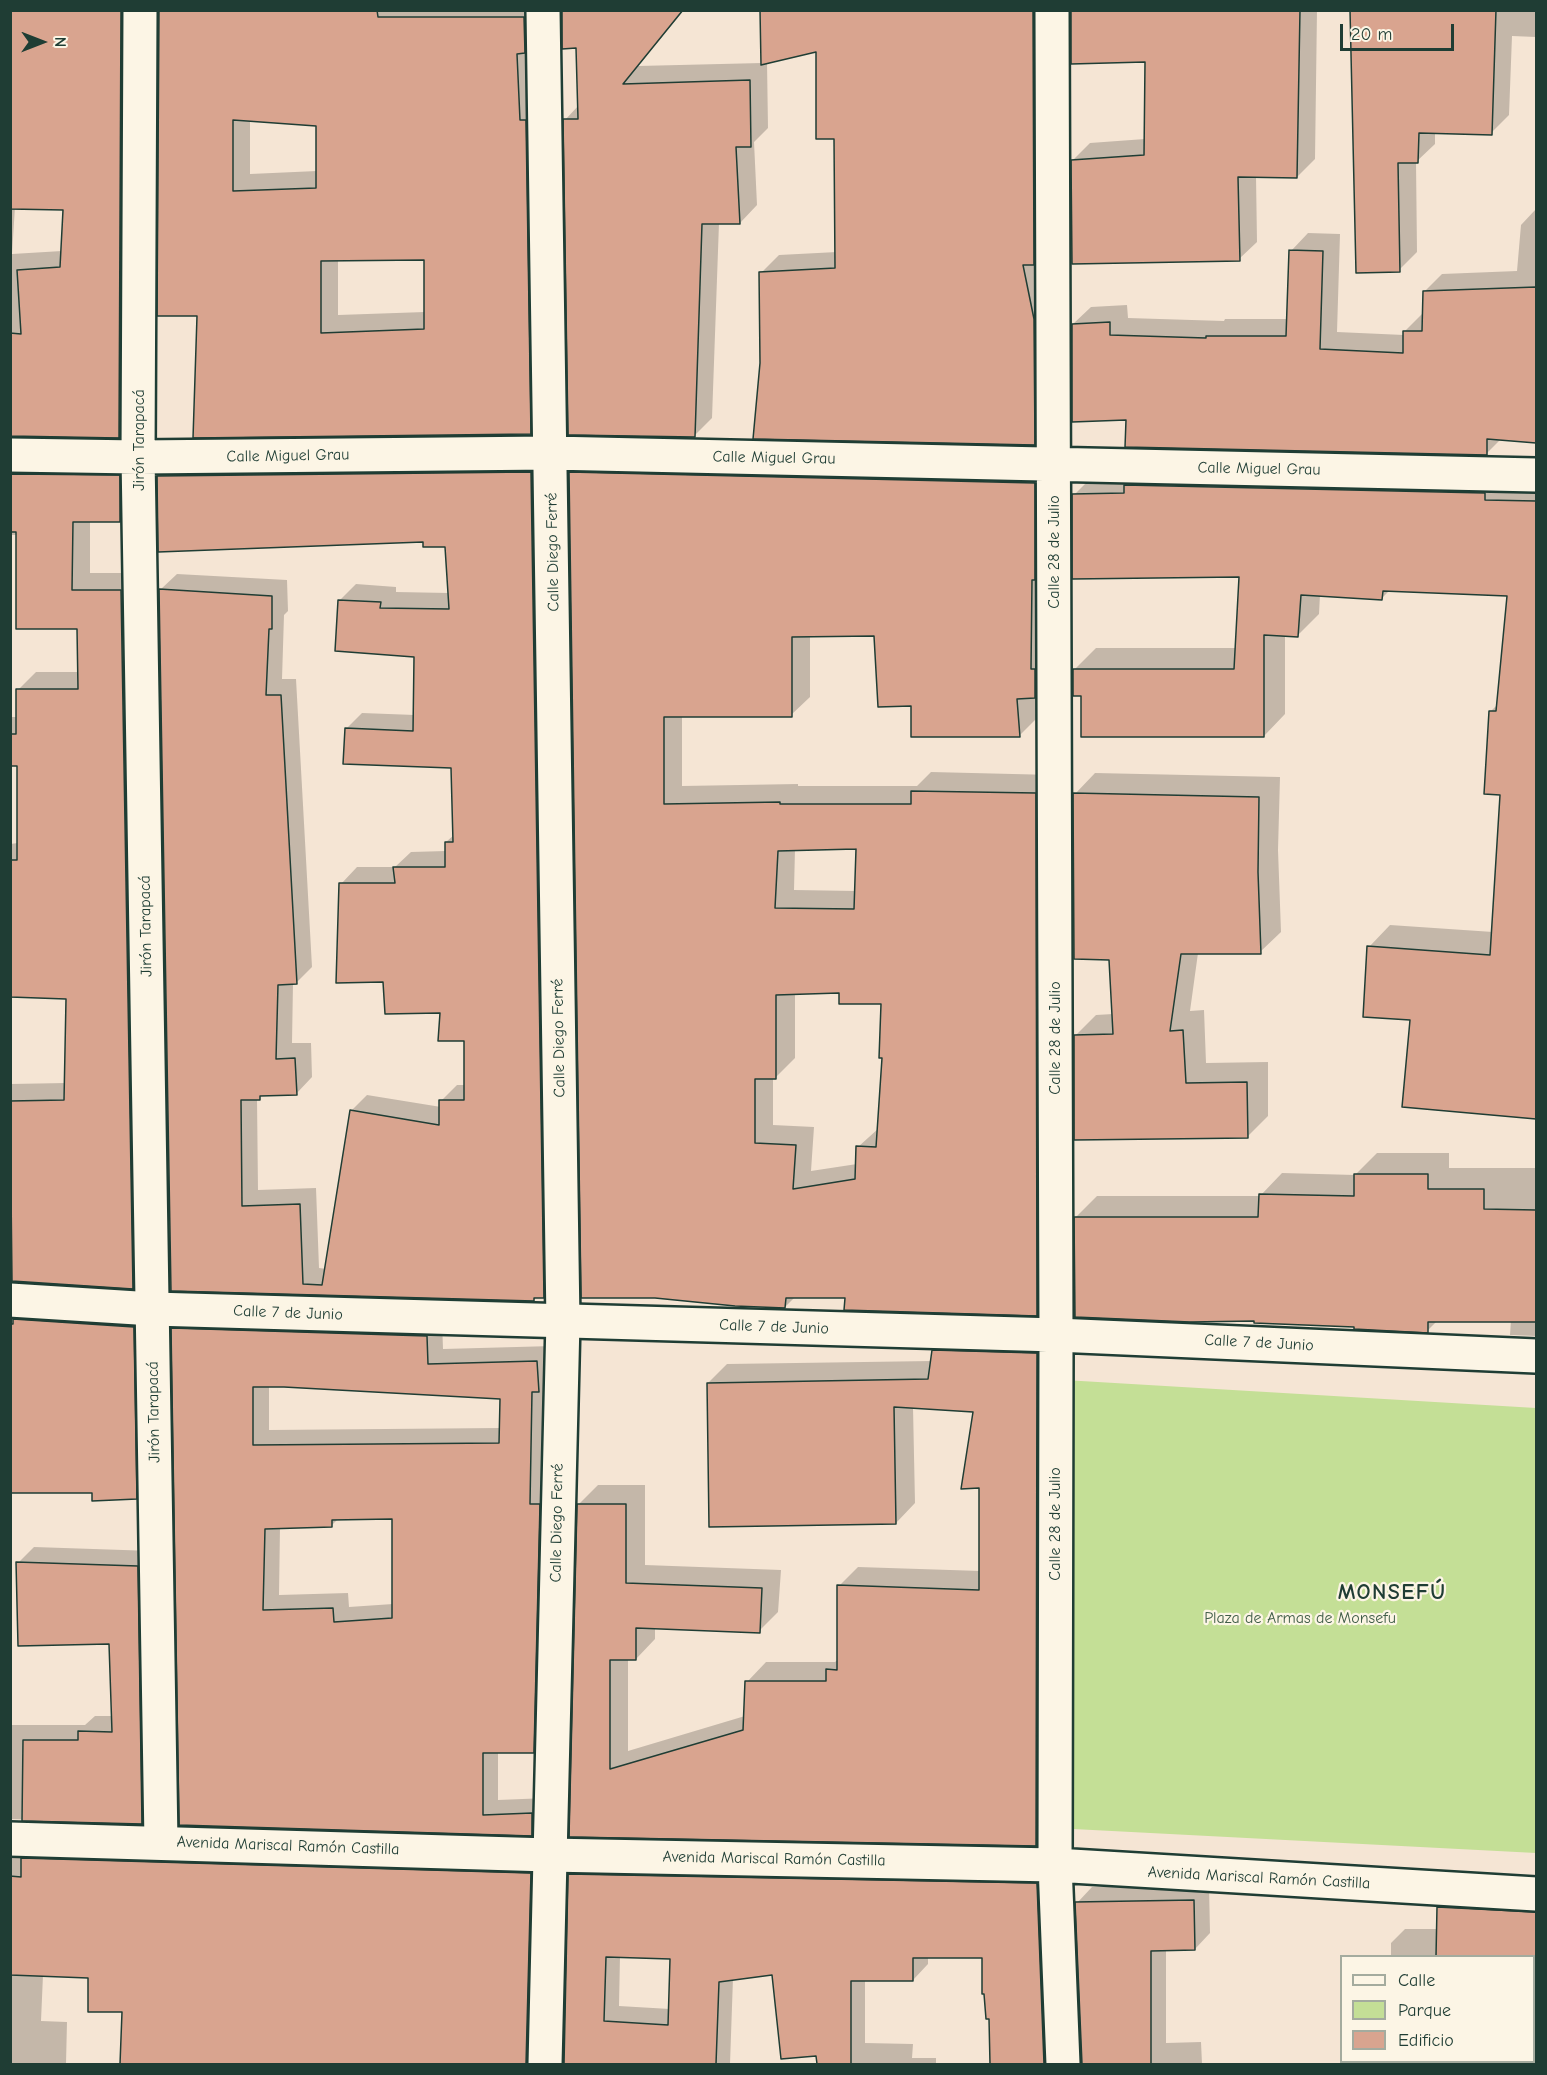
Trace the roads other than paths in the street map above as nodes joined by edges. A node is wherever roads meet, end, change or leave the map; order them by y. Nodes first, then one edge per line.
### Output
1 (140, 10) edge
2 (543, 10) edge
3 (1053, 10) edge
4 (551, 453) junction
5 (10, 455) edge
6 (138, 457) junction
7 (1054, 464) junction
8 (1536, 475) edge
9 (10, 1300) edge
10 (153, 1309) junction
11 (563, 1321) junction
12 (1056, 1335) junction
13 (1536, 1356) edge
14 (10, 1839) edge
15 (162, 1842) junction
16 (549, 1855) junction
17 (1055, 1865) junction
18 (1536, 1894) edge
19 (545, 2064) edge
20 (1063, 2064) edge

1 - 6 street, Jirón Tarapacá
2 - 4 street, Calle Diego Ferré
3 - 7 street, Calle 28 de Julio
4 - 6 street, Calle Miguel Grau
4 - 7 street, Calle Miguel Grau
4 - 11 street, Calle Diego Ferré
5 - 6 street, Calle Miguel Grau
6 - 10 street, Jirón Tarapacá
7 - 8 street, Calle Miguel Grau
7 - 12 street, Calle 28 de Julio
9 - 10 street, Calle 7 de Junio
10 - 11 street, Calle 7 de Junio
10 - 15 street, Jirón Tarapacá
11 - 12 street, Calle 7 de Junio
11 - 16 street, Calle Diego Ferré
12 - 13 street, Calle 7 de Junio
12 - 17 street, Calle 28 de Julio
14 - 15 street, Avenida Mariscal Ramón Castilla
15 - 16 street, Avenida Mariscal Ramón Castilla
16 - 17 street, Avenida Mariscal Ramón Castilla
16 - 19 street, Calle Diego Ferré
17 - 18 street, Avenida Mariscal Ramón Castilla
17 - 20 street, Calle 28 de Julio

